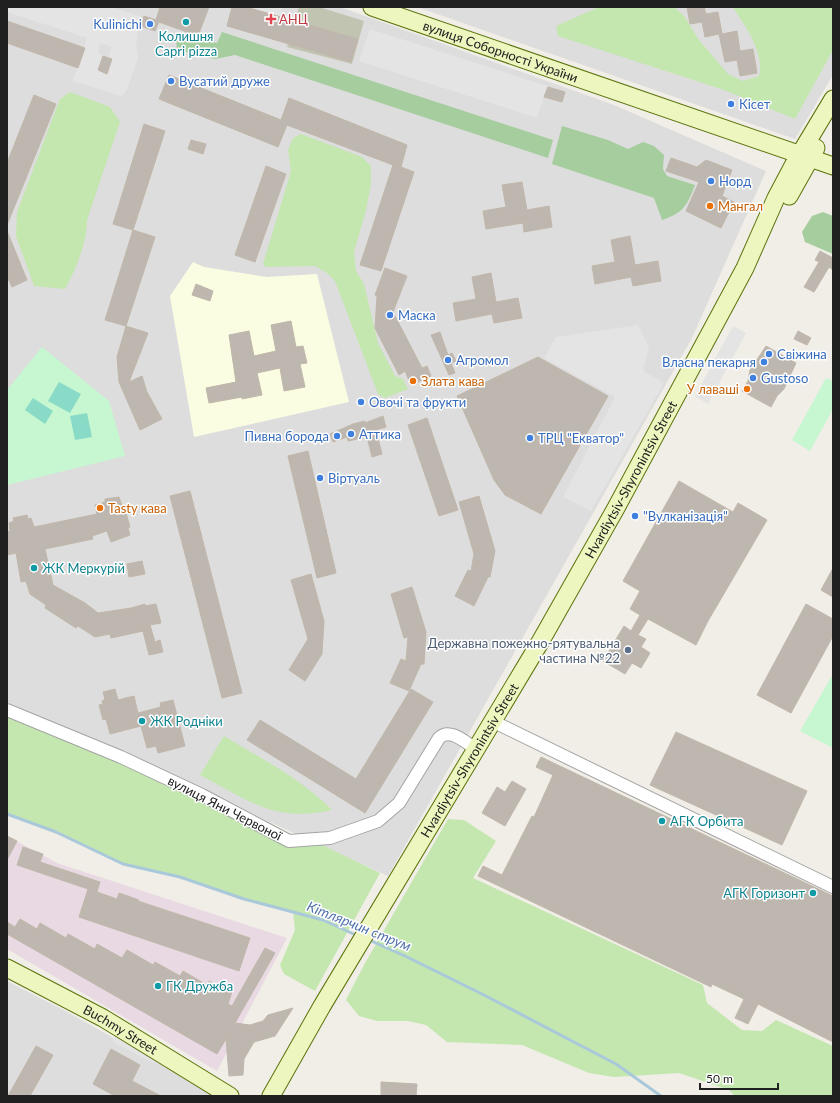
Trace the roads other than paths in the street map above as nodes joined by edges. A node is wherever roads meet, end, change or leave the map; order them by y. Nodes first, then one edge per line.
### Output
1 (372, 7) edge
2 (833, 99) edge
3 (833, 116) edge
4 (803, 161) junction
5 (833, 166) edge
6 (833, 177) edge
7 (7, 710) edge
8 (492, 721) junction
9 (476, 749) junction
10 (833, 887) edge
11 (7, 968) edge
12 (230, 1096) edge
13 (271, 1096) edge

1 - 4 main road, вулиця Соборності України
2 - 4 main road, Hvardiytsiv-Shyronintsiv Street
3 - 4 main road, Hvardiytsiv-Shyronintsiv Street
4 - 5 main road, вулиця Соборності України
4 - 6 main road, вулиця Соборності України
4 - 8 main road, Hvardiytsiv-Shyronintsiv Street
7 - 9 street, вулиця Яни Червоної
8 - 9 main road, Hvardiytsiv-Shyronintsiv Street
8 - 10 street
9 - 13 main road, Hvardiytsiv-Shyronintsiv Street
11 - 12 main road, Buchmy Street

